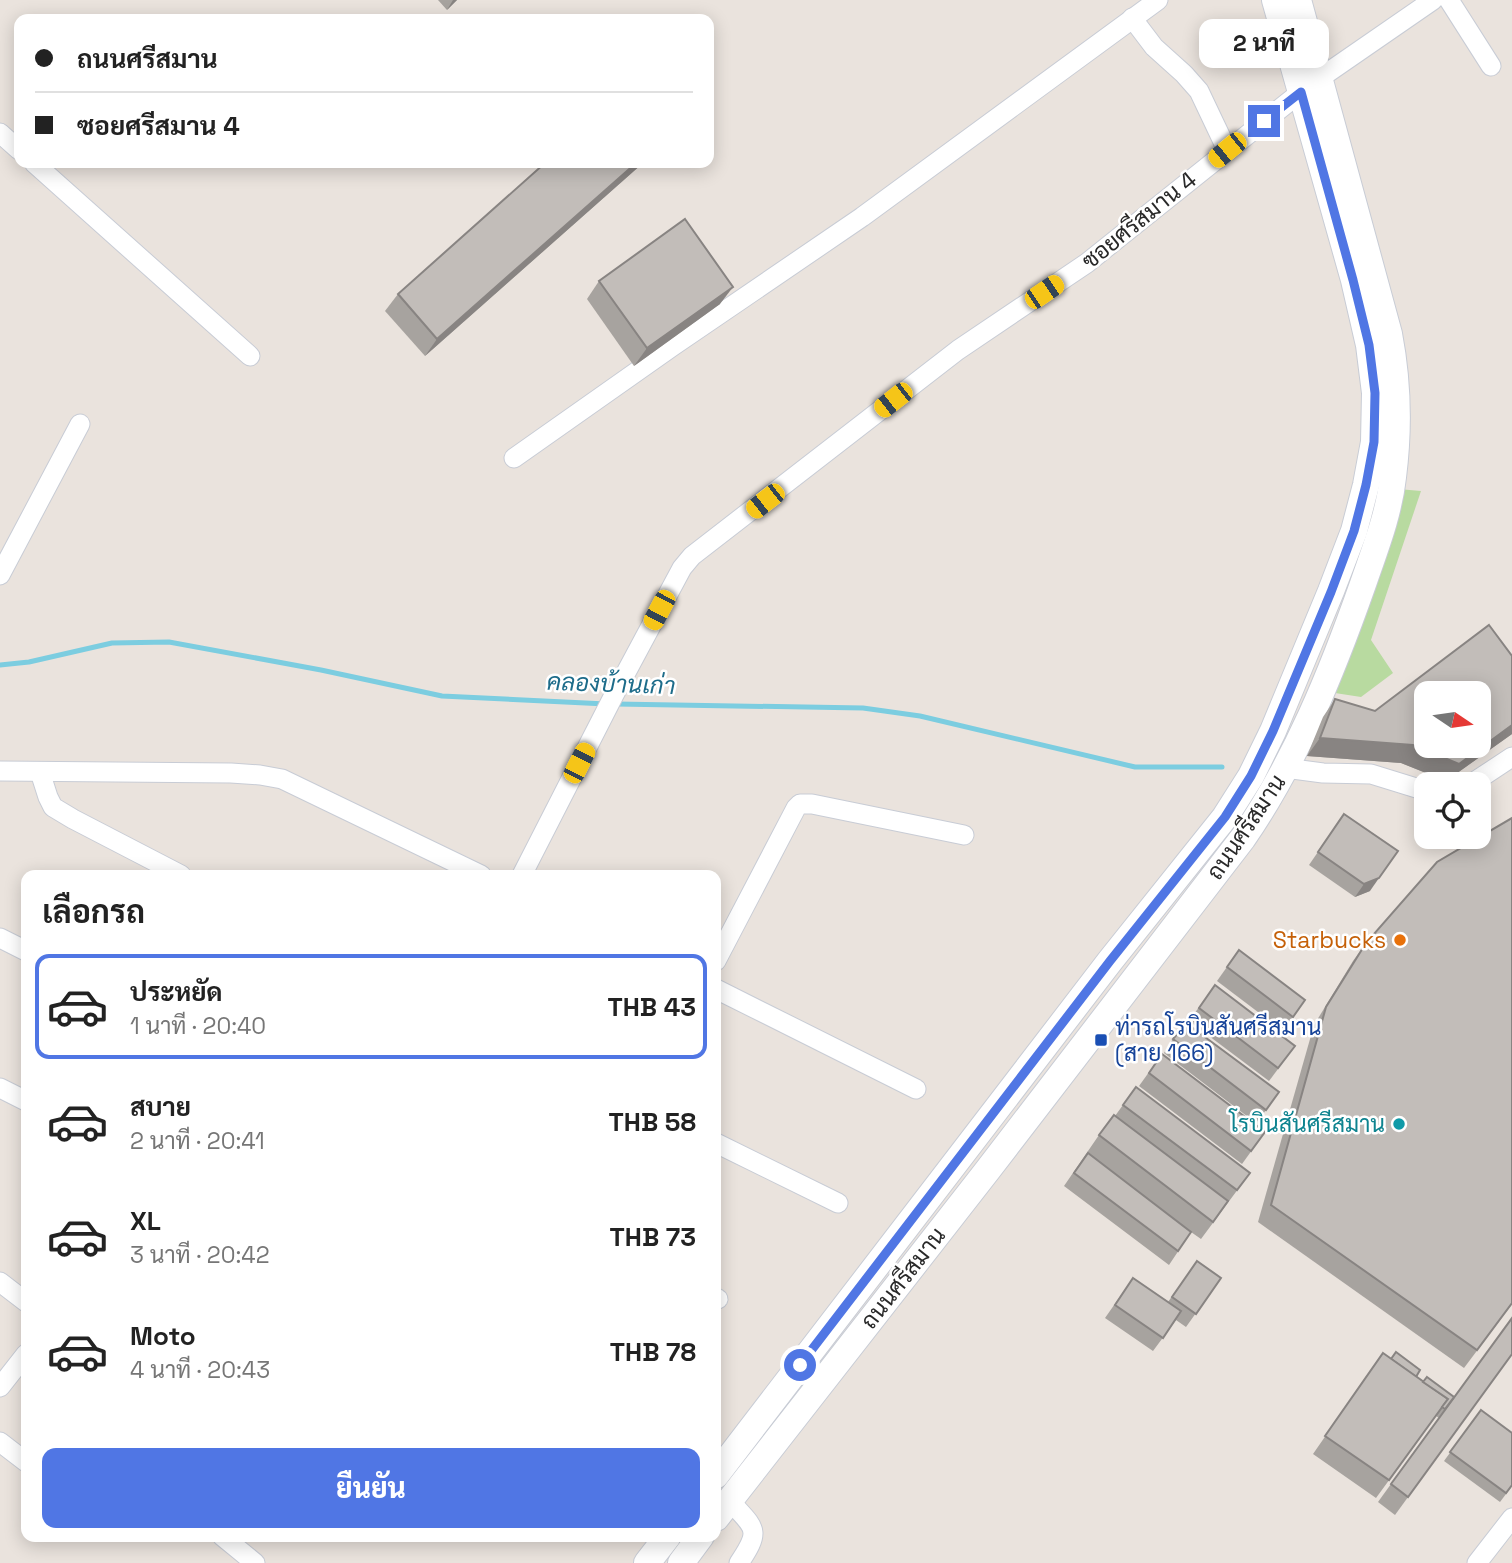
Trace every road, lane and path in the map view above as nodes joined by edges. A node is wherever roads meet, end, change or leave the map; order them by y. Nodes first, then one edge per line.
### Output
1 (1158, 0) edge
2 (1275, 0) edge
3 (1298, 0) edge
4 (1433, 0) edge
5 (1449, 0) edge
6 (1132, 18) junction
7 (1491, 66) dead end
8 (1310, 85) junction
9 (0, 133) edge
10 (14, 146) edge
11 (1227, 150) junction
12 (40, 168) edge
13 (250, 356) dead end
14 (80, 424) dead end
15 (514, 458) dead end
16 (0, 573) edge
17 (1512, 757) edge
18 (1285, 768) junction
19 (0, 771) edge
20 (40, 772) junction
21 (1489, 772) edge
22 (1414, 787) edge
23 (964, 835) dead end
24 (171, 870) edge
25 (471, 870) edge
26 (525, 870) edge
27 (0, 938) edge
28 (21, 948) edge
29 (721, 951) edge
30 (721, 992) edge
31 (0, 1088) edge
32 (916, 1089) dead end
33 (21, 1098) edge
34 (721, 1145) edge
35 (838, 1203) dead end
36 (0, 1282) edge
37 (21, 1298) edge
38 (21, 1361) edge
39 (0, 1388) edge
40 (0, 1442) edge
41 (21, 1458) edge
42 (721, 1468) edge
43 (723, 1509) edge
44 (1512, 1518) edge
45 (229, 1542) edge
46 (663, 1542) edge
47 (697, 1542) edge
48 (255, 1563) edge
49 (647, 1563) edge
50 (681, 1563) edge
51 (739, 1563) edge
52 (1477, 1563) edge

1 - 6 street
2 - 8 main road, ถนนศรีสมาน
3 - 8 main road, ถนนศรีสมาน
4 - 8 street, ซอยศรีสมาน 4
5 - 7 street
6 - 11 street
6 - 15 street
8 - 11 street, ซอยศรีสมาน 4
8 - 18 main road, ถนนศรีสมาน
8 - 42 main road, ถนนศรีสมาน
9 - 10 street
11 - 26 street, ซอยศรีสมาน 4
12 - 13 street
14 - 16 street
17 - 21 street
18 - 22 street
18 - 43 main road, ถนนศรีสมาน
19 - 20 street
20 - 24 street
20 - 25 street
23 - 29 street
27 - 28 street
30 - 32 street
31 - 33 street
34 - 35 street
36 - 37 street
38 - 39 street
40 - 41 street
43 - 51 street
44 - 52 street
45 - 48 street
46 - 49 main road
47 - 50 main road

